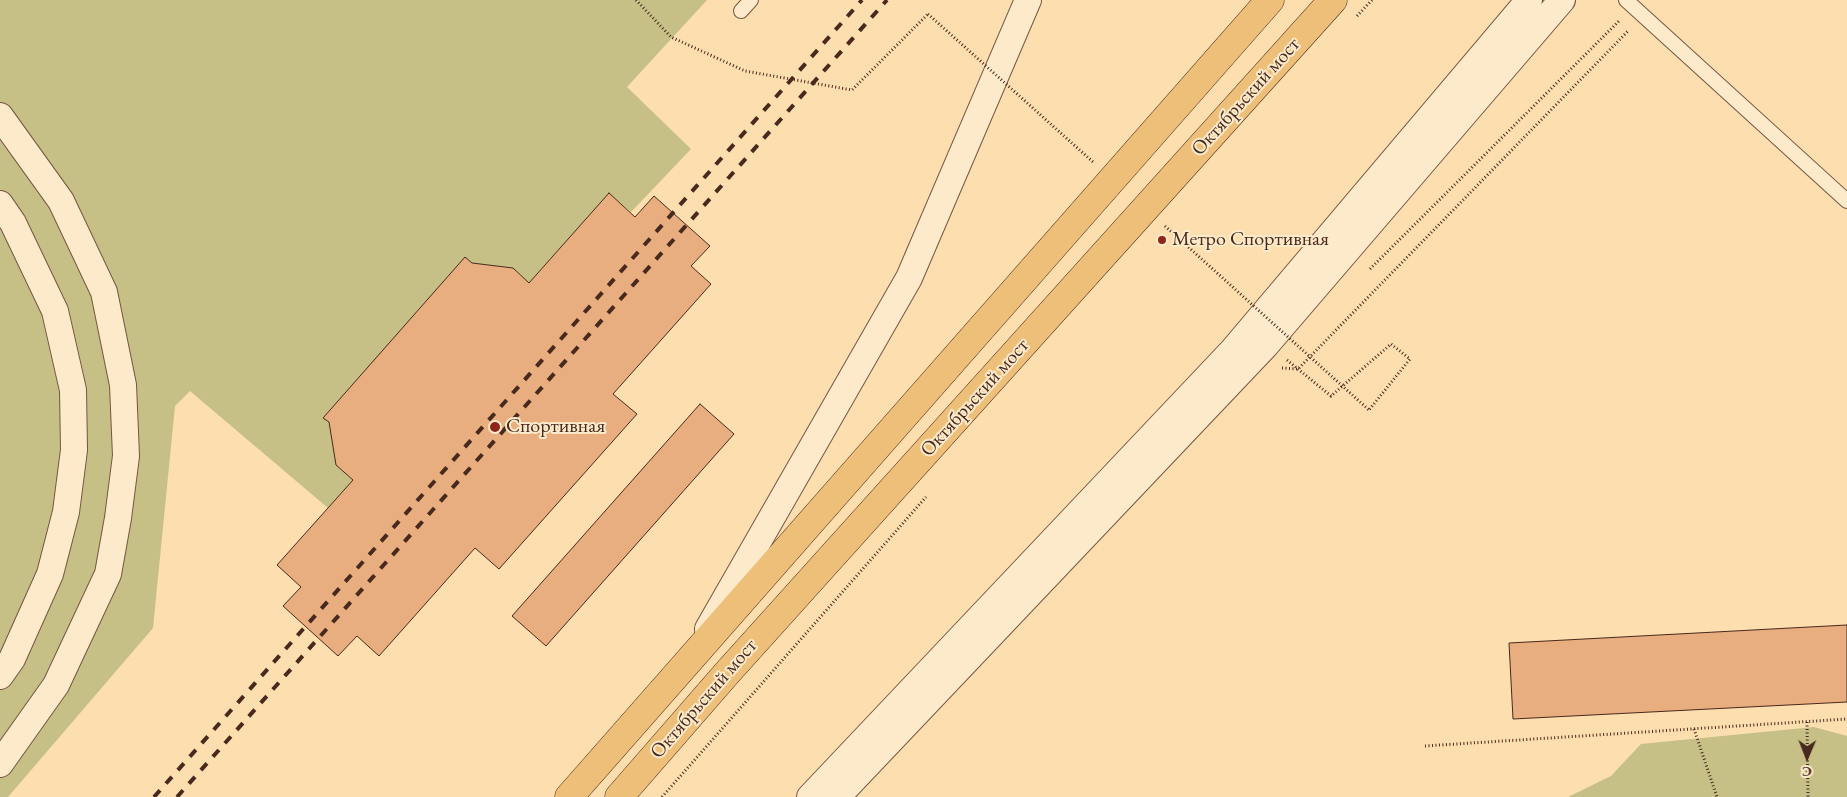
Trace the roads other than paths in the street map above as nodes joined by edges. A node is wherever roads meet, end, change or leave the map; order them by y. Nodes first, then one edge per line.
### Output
1 (751, 0) edge
2 (1028, 0) edge
3 (1270, 0) edge
4 (1333, 0) edge
5 (1529, 0) edge
6 (1562, 0) edge
7 (1634, 8) edge
8 (741, 11) dead end
9 (0, 116) edge
10 (1847, 201) edge
11 (0, 204) edge
12 (696, 651) junction
13 (0, 676) edge
14 (0, 764) edge
15 (568, 797) edge
16 (619, 797) edge
17 (810, 797) edge
18 (837, 797) edge

1 - 8 lane
2 - 12 street
3 - 12 main road, Октябрьский мост
4 - 16 main road, Октябрьский мост
5 - 17 street
6 - 18 street
7 - 10 lane
9 - 14 street
11 - 13 street
12 - 15 main road, Октябрьский мост

